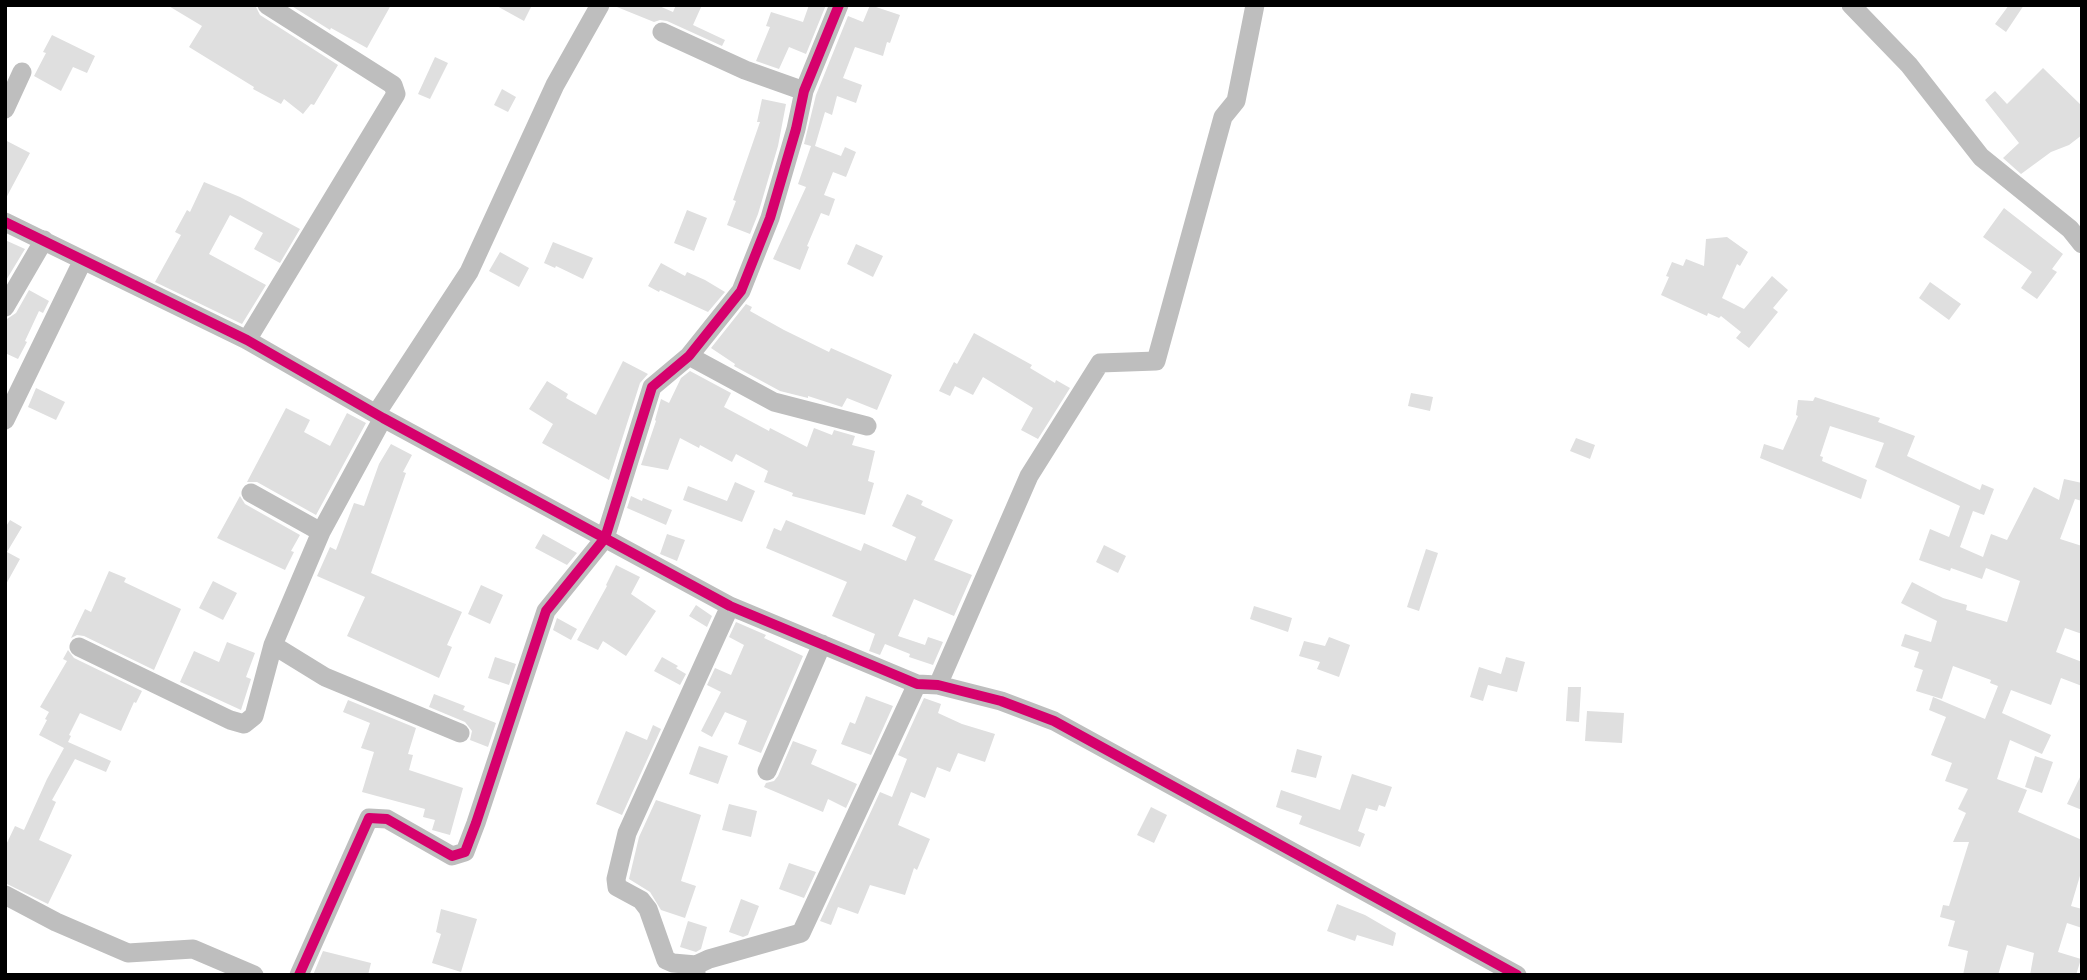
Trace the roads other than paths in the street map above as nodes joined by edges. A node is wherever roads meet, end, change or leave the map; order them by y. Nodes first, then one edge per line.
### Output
1 (267, 5) edge
2 (600, 5) edge
3 (839, 5) edge
4 (1255, 5) edge
5 (1850, 5) edge
6 (662, 32) dead end
7 (22, 72) dead end
8 (804, 91) junction
9 (5, 109) edge
10 (5, 222) edge
11 (44, 240) junction
12 (2082, 244) edge
13 (83, 260) junction
14 (5, 307) edge
15 (247, 340) junction
16 (689, 356) junction
17 (380, 416) junction
18 (5, 420) edge
19 (867, 426) dead end
20 (251, 493) dead end
21 (321, 532) junction
22 (605, 538) junction
23 (730, 606) junction
24 (822, 644) junction
25 (273, 645) junction
26 (79, 647) dead end
27 (917, 684) junction
28 (938, 685) junction
29 (460, 733) dead end
30 (767, 771) dead end
31 (5, 895) edge
32 (696, 970) edge
33 (254, 975) edge
34 (299, 975) edge
35 (1517, 975) edge

1 - 15 street
2 - 17 street
3 - 8 street
4 - 28 street
5 - 12 street
6 - 8 street
7 - 9 street
8 - 16 street
10 - 11 street
11 - 13 street
11 - 14 street
13 - 15 street
13 - 18 street
15 - 17 street
16 - 19 street
16 - 22 street
17 - 21 street
17 - 22 street
20 - 21 street
21 - 25 street
22 - 23 street
22 - 34 street
23 - 24 street
23 - 32 street
24 - 27 street
24 - 30 street
25 - 26 street
25 - 29 street
27 - 28 street
27 - 32 street
28 - 35 street
31 - 33 street

